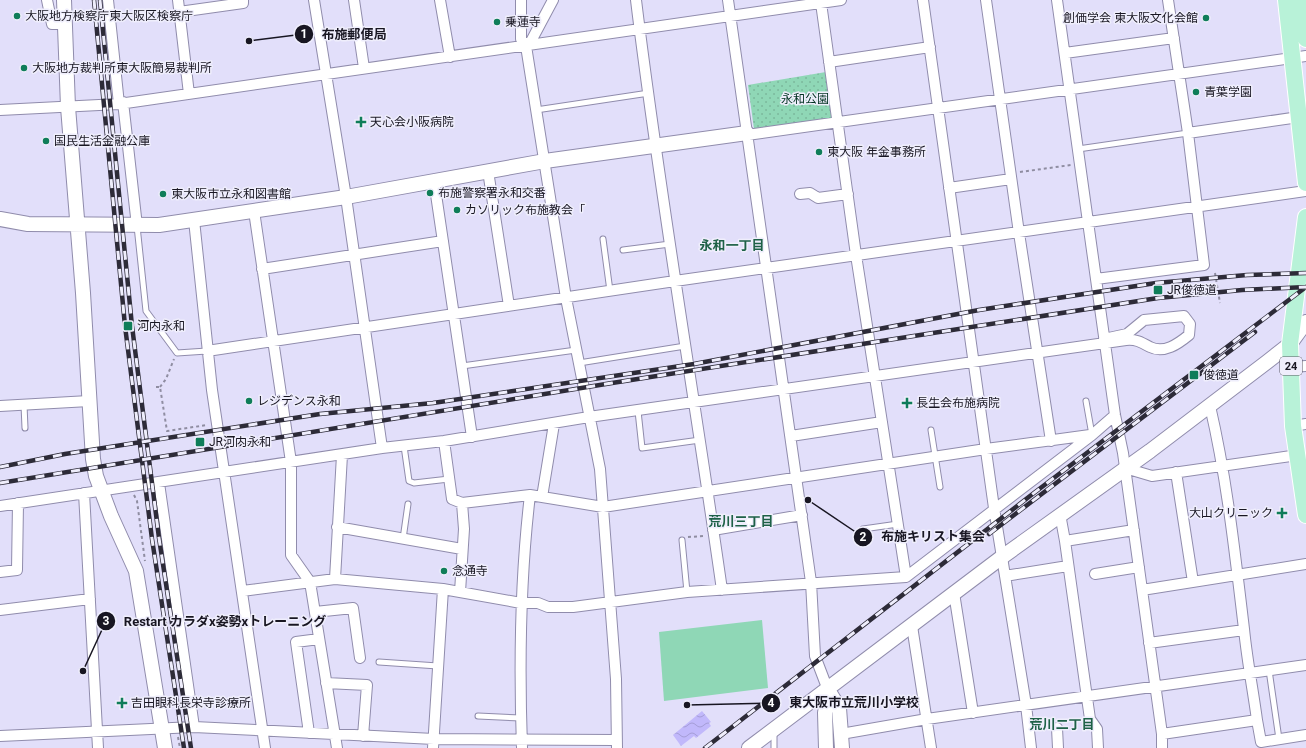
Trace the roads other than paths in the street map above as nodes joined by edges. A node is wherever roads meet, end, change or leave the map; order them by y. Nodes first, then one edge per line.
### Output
1 (47, 0) edge
2 (64, 0) edge
3 (108, 0) edge
4 (178, 0) edge
5 (243, 0) edge
6 (314, 0) edge
7 (354, 0) edge
8 (440, 0) edge
9 (521, 0) edge
10 (553, 0) edge
11 (636, 0) edge
12 (728, 0) edge
13 (841, 0) edge
14 (923, 0) edge
15 (986, 0) edge
16 (1058, 0) edge
17 (1168, 0) edge
18 (1286, 0) edge
19 (1301, 0) edge
20 (821, 3) junction
21 (179, 12) junction
22 (730, 16) junction
23 (65, 24) junction
24 (639, 28) junction
25 (1174, 38) junction
26 (1306, 39) edge
27 (527, 45) junction
28 (930, 47) junction
29 (1065, 54) junction
30 (450, 57) junction
31 (1299, 57) edge
32 (829, 62) junction
33 (364, 68) junction
34 (326, 74) junction
35 (1179, 74) junction
36 (1070, 90) junction
37 (649, 93) junction
38 (189, 94) junction
39 (1000, 99) junction
40 (121, 103) junction
41 (68, 107) junction
42 (938, 108) junction
43 (0, 110) edge
44 (536, 110) junction
45 (1299, 117) junction
46 (838, 122) junction
47 (1188, 133) junction
48 (747, 134) junction
49 (656, 145) junction
50 (1078, 149) junction
51 (545, 161) junction
52 (488, 171) junction
53 (1011, 177) junction
54 (434, 181) junction
55 (1306, 183) edge
56 (949, 188) junction
57 (1306, 191) edge
58 (800, 194) dead end
59 (848, 194) junction
60 (346, 197) junction
61 (1198, 208) junction
62 (254, 211) junction
63 (1306, 217) edge
64 (0, 219) edge
65 (194, 220) junction
66 (1088, 224) junction
67 (78, 225) junction
68 (137, 226) junction
69 (1019, 233) junction
70 (603, 239) dead end
71 (443, 241) junction
72 (957, 241) junction
73 (670, 244) junction
74 (622, 250) dead end
75 (355, 255) junction
76 (856, 255) junction
77 (262, 269) junction
78 (766, 269) junction
79 (1096, 279) junction
80 (675, 282) junction
81 (610, 291) junction
82 (566, 298) junction
83 (509, 306) junction
84 (454, 314) junction
85 (1306, 322) edge
86 (365, 328) junction
87 (273, 341) junction
88 (1104, 342) junction
89 (1290, 344) junction
90 (685, 346) junction
91 (576, 350) junction
92 (207, 351) junction
93 (1038, 354) junction
94 (974, 362) junction
95 (578, 363) junction
96 (462, 366) junction
97 (1298, 366) edge
98 (874, 376) junction
99 (783, 390) junction
100 (89, 401) junction
101 (1086, 401) dead end
102 (695, 404) junction
103 (24, 405) junction
104 (0, 406) edge
105 (1210, 406) junction
106 (638, 411) junction
107 (1115, 415) junction
108 (589, 417) junction
109 (882, 422) junction
110 (554, 424) junction
111 (1300, 425) edge
112 (25, 428) dead end
113 (931, 430) dead end
114 (1092, 435) junction
115 (791, 436) junction
116 (472, 437) junction
117 (700, 440) junction
118 (444, 441) junction
119 (1051, 441) junction
120 (404, 446) junction
121 (382, 448) junction
122 (986, 449) junction
123 (342, 455) junction
124 (1298, 455) junction
125 (936, 457) junction
126 (291, 462) junction
127 (889, 464) junction
128 (1222, 466) junction
129 (1125, 468) junction
130 (1176, 472) junction
131 (226, 473) junction
132 (796, 478) junction
133 (450, 479) junction
134 (159, 483) junction
135 (940, 487) dead end
136 (101, 490) junction
137 (708, 491) junction
138 (84, 493) junction
139 (530, 495) junction
140 (542, 497) junction
141 (18, 503) junction
142 (462, 503) junction
143 (408, 504) dead end
144 (0, 506) edge
145 (603, 507) junction
146 (994, 508) junction
147 (1060, 514) junction
148 (1306, 515) edge
149 (802, 516) junction
150 (898, 524) junction
151 (337, 527) junction
152 (863, 529) dead end
153 (1134, 530) junction
154 (714, 532) junction
155 (404, 539) junction
156 (682, 540) road end
157 (1065, 541) junction
158 (462, 549) junction
159 (1002, 557) junction
160 (1306, 564) edge
161 (1068, 566) junction
162 (1139, 567) junction
163 (0, 572) edge
164 (1095, 574) dead end
165 (1238, 575) junction
166 (1005, 576) junction
167 (906, 577) junction
168 (335, 579) junction
169 (310, 582) junction
170 (811, 582) junction
171 (1192, 582) junction
172 (443, 589) junction
173 (722, 590) junction
174 (1142, 590) junction
175 (242, 591) junction
176 (460, 592) junction
177 (687, 592) junction
178 (954, 594) junction
179 (90, 599) junction
180 (521, 603) junction
181 (611, 603) junction
182 (0, 610) edge
183 (314, 612) junction
184 (912, 626) junction
185 (1244, 630) junction
186 (319, 639) junction
187 (1149, 643) junction
188 (360, 658) dead end
189 (379, 662) dead end
190 (1306, 665) edge
191 (438, 666) junction
192 (1269, 670) junction
193 (1250, 673) junction
194 (326, 683) junction
195 (1156, 687) junction
196 (828, 690) junction
197 (1088, 697) junction
198 (1026, 705) junction
199 (973, 713) junction
200 (478, 716) dead end
201 (521, 718) junction
202 (927, 719) junction
203 (1257, 720) junction
204 (162, 727) junction
205 (194, 727) junction
206 (1057, 728) dead end
207 (773, 729) junction
208 (97, 731) junction
209 (263, 731) junction
210 (309, 734) junction
211 (334, 734) junction
212 (841, 734) junction
213 (1162, 734) junction
214 (1306, 735) edge
215 (0, 736) edge
216 (363, 736) junction
217 (1279, 739) junction
218 (434, 743) edge
219 (522, 744) edge
220 (564, 744) edge
221 (616, 744) edge
222 (98, 748) edge
223 (165, 748) edge
224 (265, 748) edge
225 (337, 748) edge
226 (749, 748) edge
227 (774, 748) edge
228 (826, 748) edge
229 (842, 748) edge
230 (931, 748) edge
231 (1030, 748) edge
232 (1058, 748) edge
233 (1098, 748) edge
234 (1162, 748) edge

1 - 23 street
2 - 23 street
3 - 40 street
4 - 21 street
5 - 21 street
6 - 34 street
7 - 33 street
8 - 30 street
9 - 27 street
10 - 27 street
11 - 24 street
12 - 22 street
13 - 20 street
14 - 28 street
15 - 39 street
16 - 29 street
17 - 25 street
18 - 31 main road
19 - 26 main road
20 - 22 street
20 - 32 street
21 - 38 street
22 - 24 street
22 - 48 street
23 - 41 street
24 - 27 street
24 - 37 street
25 - 29 street
25 - 35 street
27 - 30 street
27 - 44 street
28 - 32 street
28 - 42 street
29 - 36 street
30 - 33 street
31 - 35 street
31 - 45 main road
32 - 46 street
33 - 34 street
34 - 38 street
34 - 60 street
35 - 36 street
35 - 47 street
36 - 39 street
36 - 50 street
37 - 44 lane
37 - 49 street
38 - 40 street
39 - 42 street
39 - 53 street
40 - 41 street
40 - 68 street
41 - 43 street
41 - 67 street
42 - 46 street
42 - 56 street
44 - 51 street
45 - 47 street
45 - 55 main road
46 - 48 street
46 - 59 street
47 - 50 lane
47 - 61 street
48 - 49 street
48 - 78 street
49 - 51 street
49 - 73 street
50 - 66 street
51 - 52 street
51 - 82 street
52 - 54 street
52 - 83 street
53 - 56 street
53 - 69 street
54 - 60 street
54 - 71 street
56 - 72 street
57 - 61 street
58 - 59 street
59 - 76 street
60 - 62 street
60 - 75 street
61 - 66 street
61 - 79 street
62 - 65 street
62 - 77 street
63 - 89 main road, 24
64 - 67 street
65 - 68 street
65 - 92 street
66 - 69 street
66 - 79 street
67 - 68 street
67 - 100 street
68 - 92 lane
69 - 72 street
69 - 93 street
70 - 81 lane
71 - 75 street
71 - 84 street
72 - 76 street
72 - 94 street
73 - 74 lane
73 - 80 street
75 - 77 street
75 - 86 street
76 - 78 street
76 - 98 street
77 - 87 street
78 - 80 street
78 - 99 street
79 - 88 street
80 - 81 street
80 - 90 street
81 - 82 street
82 - 83 street
82 - 91 street
83 - 84 street
84 - 86 street
84 - 96 street
85 - 89 street
86 - 87 street
86 - 121 street
87 - 92 street
87 - 126 street
88 - 88 street
88 - 93 street
88 - 107 street
89 - 97 main road, 24
89 - 105 street
90 - 95 lane
90 - 102 street
91 - 95 street
91 - 96 lane
92 - 131 street
93 - 94 street
93 - 119 street
94 - 98 street
94 - 122 street
95 - 108 street
96 - 116 street
97 - 111 main road, 24
98 - 99 street
98 - 109 street
99 - 102 street
99 - 115 street
100 - 103 street
100 - 136 street
101 - 114 lane
102 - 106 street
102 - 117 street
103 - 104 street
103 - 112 lane
105 - 128 street
105 - 129 street
106 - 108 street
106 - 117 lane
107 - 114 street
107 - 129 street
108 - 110 street
108 - 145 street
109 - 115 street
109 - 127 street
110 - 116 street
110 - 140 street
111 - 124 main road, 24
113 - 125 lane
114 - 119 street
114 - 146 street
115 - 132 street
116 - 118 street
117 - 137 street
118 - 120 street
118 - 133 street
119 - 122 street
120 - 121 street
120 - 133 lane
121 - 123 street
122 - 125 street
122 - 146 street
123 - 126 street
123 - 151 street
124 - 128 street
124 - 148 main road, 24
125 - 127 street
125 - 135 lane
126 - 131 street
126 - 169 street
127 - 132 street
127 - 150 street
128 - 130 street
128 - 165 street
129 - 130 street
129 - 147 street
129 - 153 street
130 - 171 street
131 - 134 street
131 - 175 street
132 - 137 street
132 - 149 street
133 - 142 street
134 - 136 street
134 - 205 street
136 - 138 street
136 - 204 street
137 - 145 street
137 - 154 street
138 - 141 street
138 - 179 street
139 - 140 street
139 - 142 street
139 - 180 street
140 - 145 street
141 - 144 street
141 - 163 street
142 - 158 street
143 - 155 lane
145 - 181 street
146 - 159 street
146 - 167 street
147 - 157 street
147 - 159 street
149 - 154 street
149 - 170 street
150 - 152 lane
150 - 167 street
151 - 155 street
151 - 168 street
153 - 157 street
153 - 162 street
154 - 173 street
155 - 158 street
156 - 177 lane
157 - 161 street
158 - 176 street
159 - 166 street
159 - 178 street
160 - 165 street
161 - 166 street
161 - 197 street
162 - 164 street
162 - 174 street
165 - 171 street
165 - 185 street
166 - 198 street
167 - 170 street
168 - 169 street
168 - 172 street
169 - 175 street
169 - 183 street
170 - 173 street
170 - 196 street
171 - 174 street
172 - 176 street
172 - 191 street
173 - 177 street
174 - 187 street
175 - 209 street
176 - 180 street
177 - 181 street
178 - 184 street
178 - 199 street
179 - 182 street
179 - 208 street
180 - 181 street
180 - 201 street
181 - 221 street
183 - 186 street
183 - 188 street
184 - 196 street
184 - 202 street
185 - 187 street
185 - 193 street
186 - 194 street
186 - 210 street
187 - 195 street
189 - 191 lane
190 - 192 street
191 - 218 street
192 - 193 street
192 - 217 lane
193 - 195 street
193 - 203 street
194 - 211 street
194 - 216 street
195 - 197 street
195 - 213 street
196 - 207 street
196 - 212 street
196 - 228 street
197 - 198 street
197 - 233 street
198 - 199 street
198 - 231 street
199 - 202 street
200 - 201 lane
201 - 219 street
202 - 212 street
202 - 230 street
203 - 213 street
203 - 217 street
204 - 205 street
204 - 208 street
204 - 223 street
205 - 209 street
206 - 232 street
207 - 226 street
207 - 227 lane
208 - 215 street
208 - 222 street
209 - 210 street
209 - 224 street
210 - 211 street
211 - 216 street
211 - 225 street
212 - 229 street
213 - 234 street
214 - 217 street
216 - 218 street
218 - 219 street
219 - 220 street
220 - 221 street

